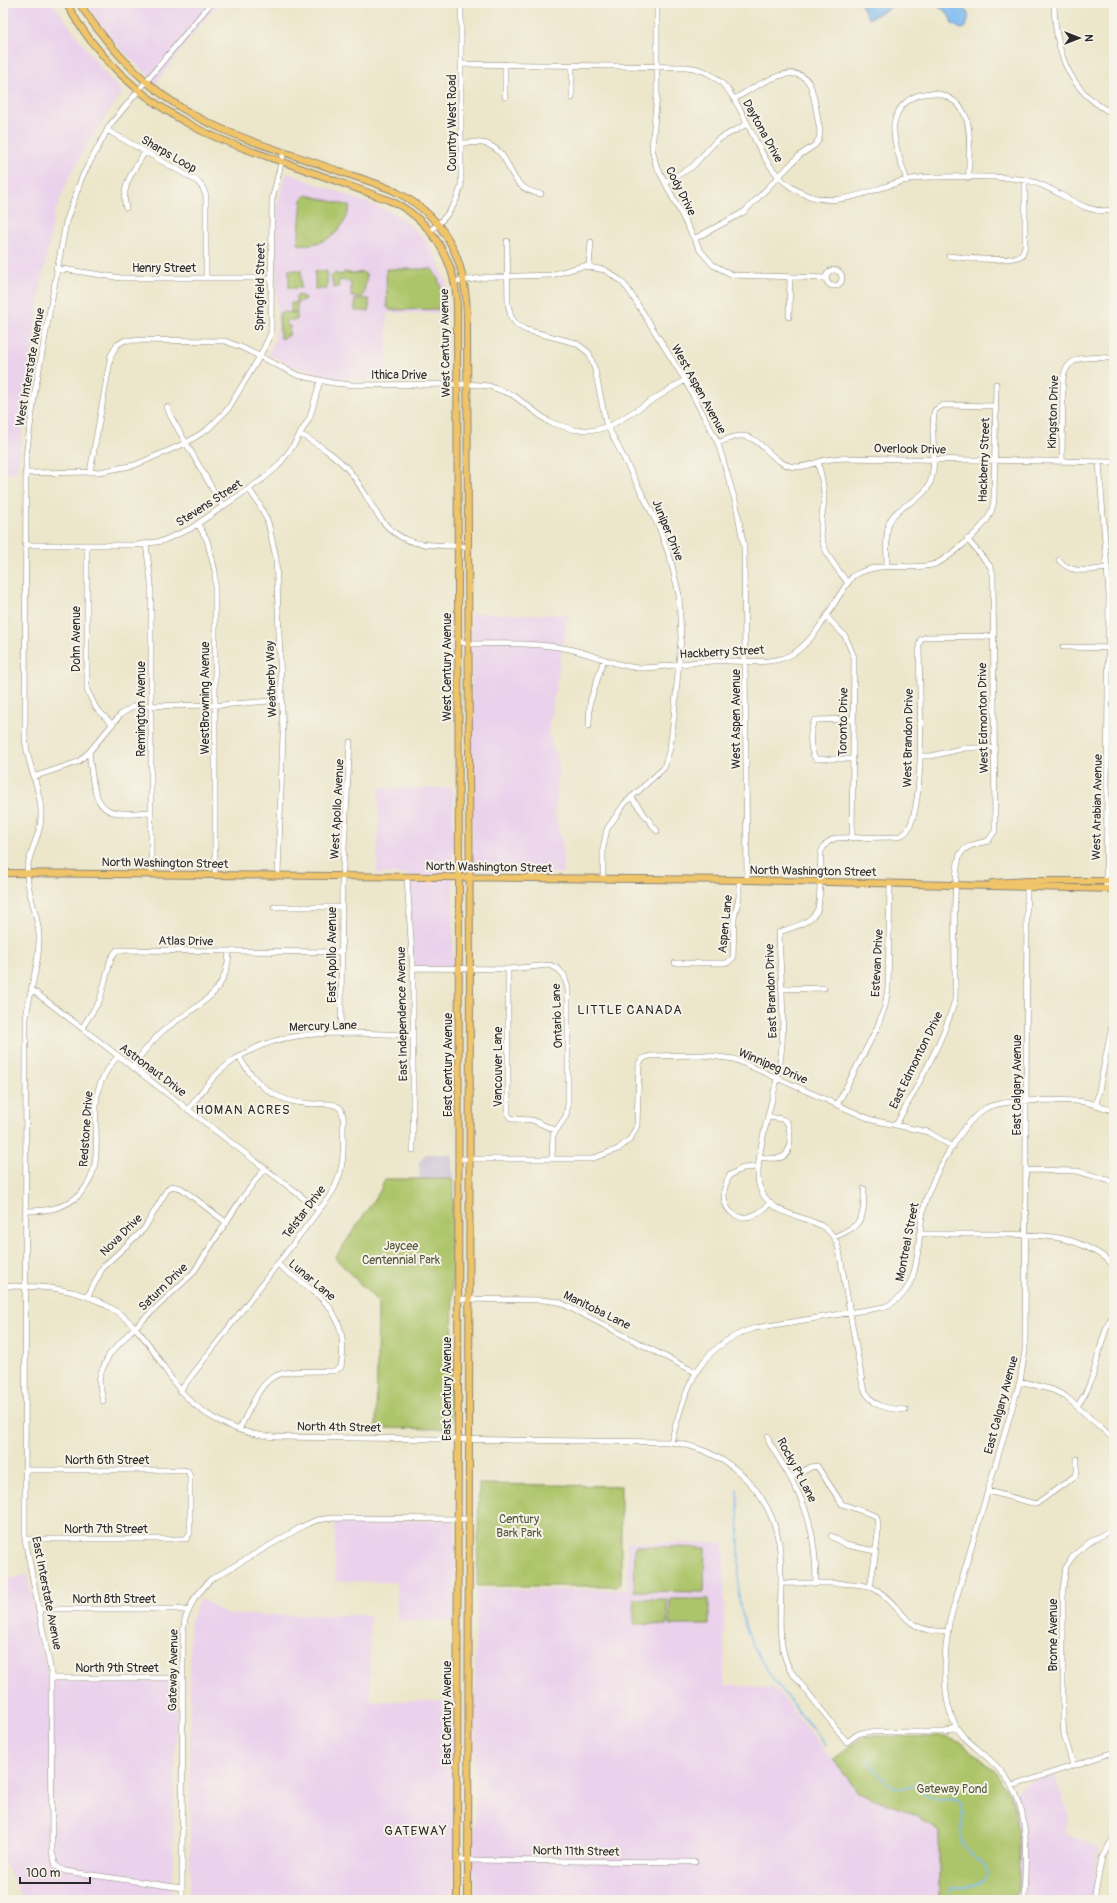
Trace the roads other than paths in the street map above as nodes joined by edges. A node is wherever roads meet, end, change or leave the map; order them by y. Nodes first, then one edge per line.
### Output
1 (66, 3) edge
2 (79, 3) edge
3 (211, 3) edge
4 (461, 3) edge
5 (657, 3) edge
6 (1054, 3) edge
7 (462, 64) junction
8 (505, 64) junction
9 (572, 66) junction
10 (657, 67) junction
11 (145, 82) junction
12 (138, 90) junction
13 (505, 97) dead end
14 (572, 98) dead end
15 (734, 99) junction
16 (1114, 114) edge
17 (747, 124) junction
18 (107, 130) junction
19 (462, 143) junction
20 (284, 151) junction
21 (145, 152) junction
22 (283, 162) junction
23 (779, 176) junction
24 (969, 178) junction
25 (907, 180) junction
26 (1025, 180) junction
27 (665, 182) junction
28 (541, 194) dead end
29 (126, 208) dead end
30 (1114, 210) edge
31 (438, 224) junction
32 (430, 231) junction
33 (694, 239) junction
34 (507, 241) dead end
35 (591, 242) dead end
36 (949, 256) dead end
37 (589, 266) junction
38 (56, 268) junction
39 (508, 276) junction
40 (206, 278) junction
41 (272, 278) junction
42 (790, 278) junction
43 (827, 278) dead end
44 (465, 280) junction
45 (455, 282) junction
46 (789, 317) dead end
47 (260, 356) junction
48 (1114, 358) edge
49 (685, 380) junction
50 (320, 381) junction
51 (468, 384) junction
52 (996, 384) dead end
53 (457, 385) junction
54 (996, 406) junction
55 (167, 407) dead end
56 (608, 428) junction
57 (300, 434) junction
58 (186, 443) junction
59 (718, 443) junction
60 (933, 459) junction
61 (995, 461) junction
62 (1062, 461) junction
63 (1099, 462) junction
64 (1114, 462) edge
65 (818, 463) junction
66 (90, 472) junction
67 (25, 473) junction
68 (249, 489) junction
69 (223, 507) junction
70 (198, 524) junction
71 (967, 539) junction
72 (146, 544) junction
73 (25, 545) junction
74 (87, 545) junction
75 (458, 546) junction
76 (468, 547) junction
77 (1059, 560) dead end
78 (887, 565) junction
79 (1108, 568) junction
80 (848, 582) junction
81 (826, 617) junction
82 (992, 636) junction
83 (458, 641) junction
84 (469, 644) junction
85 (1063, 646) dead end
86 (1112, 647) edge
87 (604, 659) junction
88 (746, 662) junction
89 (679, 664) junction
90 (282, 700) junction
91 (151, 705) junction
92 (215, 705) junction
93 (853, 719) junction
94 (112, 724) junction
95 (589, 726) dead end
96 (1111, 728) edge
97 (350, 742) dead end
98 (994, 748) junction
99 (89, 752) junction
100 (920, 756) junction
101 (853, 759) junction
102 (33, 777) junction
103 (631, 797) junction
104 (151, 812) junction
105 (657, 831) dead end
106 (852, 838) junction
107 (3, 873) edge
108 (27, 873) junction
109 (151, 874) junction
110 (216, 875) junction
111 (278, 875) junction
112 (343, 876) junction
113 (407, 877) junction
114 (459, 877) junction
115 (470, 878) junction
116 (603, 879) junction
117 (739, 880) junction
118 (747, 880) junction
119 (1028, 881) junction
120 (1106, 881) junction
121 (1114, 882) edge
122 (820, 883) junction
123 (890, 883) junction
124 (956, 884) junction
125 (975, 884) junction
126 (1027, 888) junction
127 (1106, 889) junction
128 (1114, 889) edge
129 (274, 907) dead end
130 (342, 907) junction
131 (229, 951) junction
132 (342, 952) junction
133 (675, 963) dead end
134 (413, 968) junction
135 (459, 968) junction
136 (470, 968) junction
137 (508, 969) junction
138 (824, 988) dead end
139 (31, 989) junction
140 (781, 989) junction
141 (1114, 1016) edge
142 (82, 1028) junction
143 (341, 1034) junction
144 (413, 1035) junction
145 (118, 1056) junction
146 (239, 1057) junction
147 (132, 1067) junction
148 (778, 1078) junction
149 (1027, 1102) junction
150 (837, 1105) junction
151 (1096, 1105) junction
152 (188, 1110) junction
153 (1114, 1111) edge
154 (769, 1117) junction
155 (896, 1125) junction
156 (555, 1130) junction
157 (953, 1147) junction
158 (413, 1150) dead end
159 (760, 1157) junction
160 (458, 1159) junction
161 (470, 1159) junction
162 (552, 1160) junction
163 (758, 1167) junction
164 (265, 1168) junction
165 (1027, 1170) junction
166 (1114, 1182) edge
167 (864, 1189) dead end
168 (770, 1203) junction
169 (319, 1210) junction
170 (26, 1211) junction
171 (227, 1223) junction
172 (919, 1234) junction
173 (1027, 1235) junction
174 (834, 1237) junction
175 (277, 1264) junction
176 (1114, 1265) edge
177 (3, 1286) edge
178 (25, 1286) junction
179 (88, 1296) junction
180 (458, 1299) junction
181 (469, 1299) junction
182 (850, 1313) junction
183 (1114, 1313) edge
184 (136, 1327) junction
185 (695, 1372) junction
186 (1020, 1381) junction
187 (180, 1391) junction
188 (103, 1401) dead end
189 (1077, 1406) junction
190 (906, 1410) dead end
191 (239, 1430) junction
192 (768, 1436) dead end
193 (459, 1439) junction
194 (469, 1439) junction
195 (1114, 1439) edge
196 (671, 1442) junction
197 (1077, 1459) dead end
198 (25, 1470) junction
199 (791, 1478) junction
200 (988, 1491) junction
201 (458, 1519) junction
202 (470, 1519) junction
203 (1114, 1528) edge
204 (831, 1536) dead end
205 (188, 1538) joint
206 (25, 1539) junction
207 (875, 1551) junction
208 (781, 1583) junction
209 (816, 1584) junction
210 (870, 1587) junction
211 (38, 1609) junction
212 (189, 1611) junction
213 (948, 1632) junction
214 (52, 1678) junction
215 (182, 1678) junction
216 (956, 1727) junction
217 (1114, 1752) edge
218 (1073, 1765) junction
219 (1012, 1786) junction
220 (1114, 1837) edge
221 (458, 1860) junction
222 (468, 1860) junction
223 (695, 1862) dead end
224 (182, 1888) junction
225 (458, 1898) edge
226 (182, 1900) edge
227 (468, 1900) edge
228 (1024, 1900) edge
229 (1094, 1900) edge

1 - 12 main road, West Century Avenue
2 - 11 main road, West Century Avenue
3 - 11 street, West Interstate Avenue
4 - 7 street, Country West Road
5 - 10 street, Cody Drive
6 - 16 street
7 - 8 street, Daytona Drive
7 - 19 street, Country West Road
8 - 9 street, Daytona Drive
8 - 13 street
9 - 10 street, Daytona Drive
9 - 14 street
10 - 15 street, Daytona Drive
10 - 27 street, Cody Drive
11 - 12 street, West Interstate Avenue
11 - 20 main road, West Century Avenue
12 - 18 street, West Interstate Avenue
12 - 22 main road, West Century Avenue
15 - 17 street, Daytona Drive
15 - 23 street
17 - 23 street, Daytona Drive
17 - 27 street
18 - 21 street, Sharps Loop
18 - 38 street, West Interstate Avenue
19 - 28 street
19 - 31 street, Country West Road
20 - 22 street, Springfield Street
20 - 31 main road, West Century Avenue
21 - 29 street
21 - 40 street, Sharps Loop
22 - 32 main road, West Century Avenue
22 - 41 street, Springfield Street
23 - 25 street, Daytona Drive
23 - 33 street
24 - 25 street, Daytona Drive
24 - 25 street
24 - 26 street, Daytona Drive
26 - 30 street, Daytona Drive
26 - 36 street
27 - 33 street, Cody Drive
31 - 32 street, Country West Road
31 - 44 main road, West Century Avenue
32 - 45 main road, West Century Avenue
33 - 42 street, Cody Drive
34 - 39 street, Juniper Drive
35 - 37 street
37 - 39 street, West Aspen Avenue
37 - 49 street, West Aspen Avenue
38 - 40 street, Henry Street
38 - 67 street, West Interstate Avenue
39 - 44 street, West Aspen Avenue
39 - 56 street, Juniper Drive
40 - 41 street, Henry Street
41 - 47 street, Springfield Street
42 - 43 street, Cody Drive
42 - 46 street
44 - 45 street, West Aspen Avenue
44 - 51 main road, West Century Avenue
45 - 53 main road, West Century Avenue
47 - 50 street, Ithica Drive
47 - 58 street, Springfield Street
47 - 66 street, Ithica Drive
48 - 62 street, Kingston Drive
49 - 56 street, Ithica Drive
49 - 59 street, West Aspen Avenue
50 - 53 street, Ithica Drive
50 - 57 street, Stevens Street
51 - 53 street, Ithica Drive
51 - 56 street, Ithica Drive
51 - 76 main road, West Century Avenue
52 - 54 street, Hackberry Street
53 - 75 main road, West Century Avenue
54 - 60 street
54 - 61 street, Hackberry Street
55 - 58 street
56 - 89 street, Juniper Drive
57 - 68 street, Stevens Street
57 - 75 street
58 - 66 street, Springfield Street
58 - 69 street
59 - 65 street, Overlook Drive
59 - 88 street, West Aspen Avenue
60 - 61 street, Overlook Drive
60 - 65 street, Overlook Drive
60 - 78 street
61 - 62 street, Overlook Drive
61 - 71 street, Hackberry Street
62 - 63 street, Overlook Drive
63 - 64 street, Overlook Drive
63 - 79 street, West Arabian Avenue
65 - 80 street
66 - 67 street, Springfield Street
67 - 73 street, West Interstate Avenue
68 - 69 street, Stevens Street
68 - 90 street, Weatherby Way
69 - 70 street, Stevens Street
70 - 72 street, Stevens Street
70 - 92 street, WestBrowning Avenue
71 - 78 street, Hackberry Street
71 - 82 street, West Edmonton Drive
72 - 74 street, Stevens Street
72 - 91 street, Remington Avenue
73 - 74 street, Stevens Street
73 - 102 street, West Interstate Avenue
74 - 94 street, Dohn Avenue
75 - 76 street
75 - 83 main road, West Century Avenue
76 - 84 main road, West Century Avenue
77 - 79 street
78 - 80 street, Hackberry Street
79 - 86 street, West Arabian Avenue
80 - 81 street, Hackberry Street
81 - 88 street, Hackberry Street
81 - 93 street, Toronto Drive
82 - 98 street, West Edmonton Drive
82 - 100 street, West Brandon Drive
83 - 84 street, Hackberry Street
83 - 114 main road, West Century Avenue
84 - 87 street, Hackberry Street
84 - 115 main road, West Century Avenue
85 - 86 street
86 - 96 street, West Arabian Avenue
87 - 89 street, Hackberry Street
87 - 95 street
88 - 89 street, Hackberry Street
88 - 118 street, West Aspen Avenue
89 - 103 street, Juniper Drive
90 - 92 street
90 - 111 street, Weatherby Way
91 - 92 street
91 - 94 street
91 - 104 street, Remington Avenue
92 - 110 street, WestBrowning Avenue
93 - 101 street, Toronto Drive
93 - 101 street
94 - 99 street
96 - 120 street, West Arabian Avenue
97 - 112 street, West Apollo Avenue
98 - 100 street
98 - 124 street, West Edmonton Drive
99 - 102 street
99 - 104 street
100 - 106 street, West Brandon Drive
101 - 106 street, Toronto Drive
102 - 108 street, West Interstate Avenue
103 - 105 street
103 - 116 street, Juniper Drive
104 - 109 street, Remington Avenue
106 - 122 street, West Brandon Drive
107 - 108 main road, North Washington Street
108 - 109 main road, North Washington Street
108 - 139 street, East Interstate Avenue
109 - 110 main road, North Washington Street
110 - 111 main road, North Washington Street
111 - 112 main road, North Washington Street
112 - 113 main road, North Washington Street
112 - 130 street, East Apollo Avenue
113 - 114 main road, North Washington Street
113 - 134 street, East Independence Avenue
114 - 115 main road, North Washington Street
114 - 135 main road, East Century Avenue
115 - 116 main road, North Washington Street
115 - 136 main road, East Century Avenue
116 - 117 main road, North Washington Street
117 - 118 main road, North Washington Street
117 - 133 street, Aspen Lane
118 - 122 main road, North Washington Street
119 - 120 main road, North Washington Street
119 - 125 main road, North Washington Street
119 - 126 street, East Calgary Avenue
120 - 121 main road, North Washington Street
120 - 127 street, West Arabian Avenue
122 - 123 main road, North Washington Street
122 - 140 street, East Brandon Drive
123 - 124 main road, North Washington Street
123 - 150 street, Estevan Drive
124 - 125 main road, North Washington Street
124 - 155 street, East Edmonton Drive
125 - 126 main road, North Washington Street
126 - 127 main road, North Washington Street
126 - 149 street, East Calgary Avenue
127 - 128 main road, North Washington Street
129 - 130 street
130 - 132 street, East Apollo Avenue
131 - 132 street, Atlas Drive
131 - 142 street, Atlas Drive
131 - 147 street
132 - 143 street, East Apollo Avenue
134 - 135 street, Ontario Lane
134 - 144 street, East Independence Avenue
135 - 136 street, Ontario Lane
135 - 160 main road, East Century Avenue
136 - 137 street, Ontario Lane
136 - 161 main road, East Century Avenue
137 - 156 street, Vancouver Lane
137 - 156 street, Ontario Lane
138 - 140 street
139 - 142 street, Astronaut Drive
139 - 170 street, East Interstate Avenue
140 - 148 street, East Brandon Drive
141 - 151 street
142 - 145 street, Astronaut Drive
143 - 144 street, Mercury Lane
143 - 146 street, Mercury Lane
144 - 158 street, East Independence Avenue
145 - 147 street, Astronaut Drive
145 - 170 street, Redstone Drive
146 - 152 street, Mercury Lane
146 - 169 street, Telstar Drive
147 - 152 street, Astronaut Drive
148 - 150 street, Winnipeg Drive
148 - 154 street, East Brandon Drive
148 - 162 street, Winnipeg Drive
149 - 151 street, Montreal Street
149 - 157 street, Montreal Street
149 - 165 street, East Calgary Avenue
150 - 155 street, Winnipeg Drive
151 - 153 street, Montreal Street
152 - 164 street, Astronaut Drive
154 - 159 street, East Brandon Drive
154 - 159 street
155 - 157 street, Winnipeg Drive
156 - 162 street, Ontario Lane
157 - 172 street, Montreal Street
159 - 163 street, East Brandon Drive
160 - 161 street, Winnipeg Drive
160 - 180 main road, East Century Avenue
161 - 162 street, Winnipeg Drive
161 - 181 main road, East Century Avenue
163 - 168 street, East Brandon Drive
163 - 168 street
164 - 169 street, Astronaut Drive
164 - 171 street, Saturn Drive
165 - 166 street
165 - 173 street, East Calgary Avenue
167 - 174 street
168 - 174 street, East Brandon Drive
169 - 175 street, Telstar Drive
170 - 178 street, East Interstate Avenue
171 - 179 street, Nova Drive
171 - 184 street, Saturn Drive
172 - 173 street
172 - 182 street, Montreal Street
173 - 176 street
173 - 186 street, East Calgary Avenue
174 - 182 street
175 - 187 street, Telstar Drive
175 - 191 street, Lunar Lane
177 - 178 street, North 4th Street
178 - 179 street, North 4th Street
178 - 198 street, East Interstate Avenue
179 - 184 street, North 4th Street
180 - 181 street, Manitoba Lane
180 - 193 main road, East Century Avenue
181 - 185 street, Manitoba Lane
181 - 194 main road, East Century Avenue
182 - 185 street, Montreal Street
182 - 190 street
183 - 189 street
184 - 187 street, North 4th Street
184 - 188 street, Saturn Drive
185 - 196 street, Montreal Street
186 - 189 street
186 - 200 street, East Calgary Avenue
187 - 191 street, North 4th Street
189 - 195 street
191 - 193 street, North 4th Street
192 - 199 street, Rocky Pt Lane
193 - 194 street, North 4th Street
193 - 201 main road, East Century Avenue
194 - 196 street, North 4th Street
194 - 202 main road, East Century Avenue
196 - 208 street, North 4th Street
197 - 200 street
198 - 205 street, North 6th Street
198 - 206 street, East Interstate Avenue
199 - 207 street
199 - 209 street, Rocky Pt Lane
200 - 213 street, East Calgary Avenue
201 - 202 street, Gateway Avenue
201 - 212 street, Gateway Avenue
201 - 221 main road, East Century Avenue
202 - 222 main road, East Century Avenue
203 - 218 street, Brome Avenue
204 - 207 street
205 - 206 street, North 7th Street
206 - 211 street, East Interstate Avenue
207 - 210 street
208 - 209 street
208 - 216 street, North 4th Street
209 - 210 street
210 - 213 street
211 - 212 street, North 8th Street
211 - 214 street, East Interstate Avenue
212 - 215 street, Gateway Avenue
213 - 216 street, East Calgary Avenue
214 - 215 street, North 9th Street
214 - 224 street, East Interstate Avenue
215 - 224 street, Gateway Avenue
216 - 219 street, East Calgary Avenue
217 - 218 street
218 - 219 street
219 - 228 street, East Calgary Avenue
220 - 229 street
221 - 222 street, North 11th Street
221 - 225 main road, East Century Avenue
222 - 223 street, North 11th Street
222 - 227 main road, East Century Avenue
224 - 226 street

